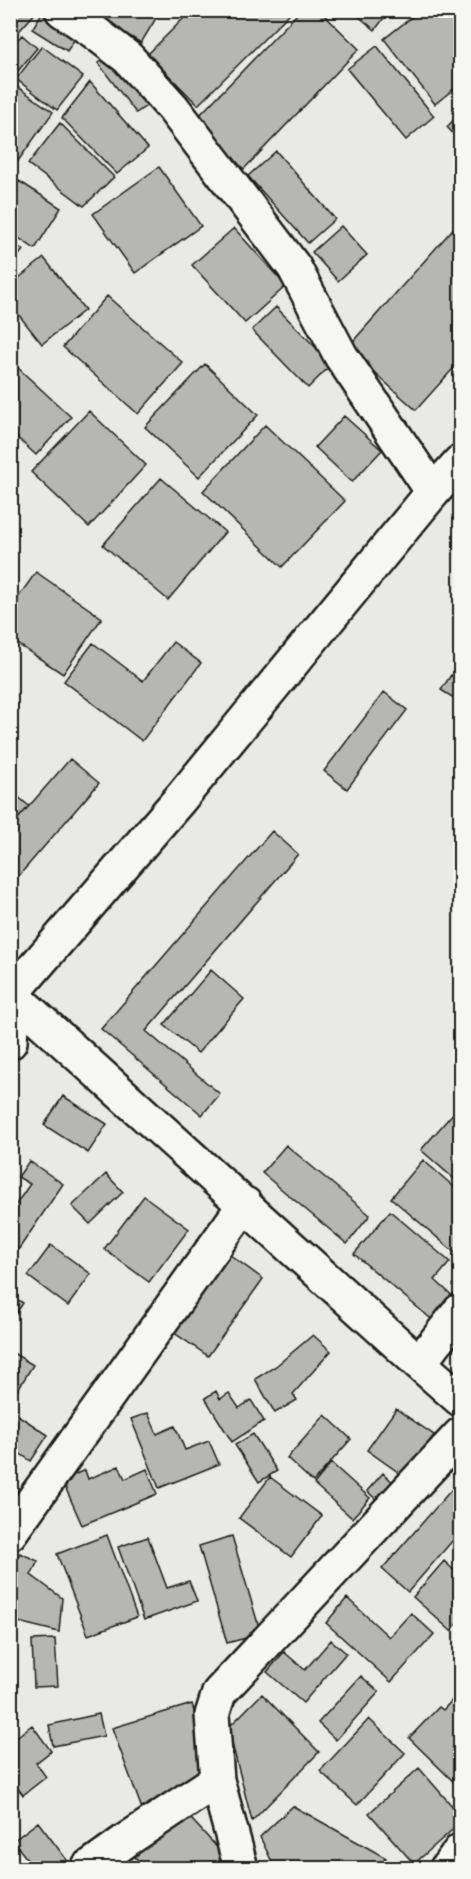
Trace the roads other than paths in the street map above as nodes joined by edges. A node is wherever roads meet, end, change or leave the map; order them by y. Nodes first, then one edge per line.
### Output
1 (62, 10) edge
2 (460, 462) edge
3 (433, 492) junction
4 (11, 994) edge
5 (10, 1042) edge
6 (245, 1204) junction
7 (460, 1311) edge
8 (418, 1363) junction
9 (460, 1399) edge
10 (460, 1435) edge
11 (10, 1533) edge
12 (218, 1780) junction
13 (460, 1851) edge
14 (88, 1869) edge
15 (241, 1869) edge
16 (447, 1869) edge

1 - 3 street
2 - 3 street
3 - 4 street
4 - 5 street
4 - 6 street
6 - 8 street
6 - 11 street
7 - 8 street
8 - 9 street
10 - 12 street
12 - 14 street
12 - 15 street
13 - 16 street

